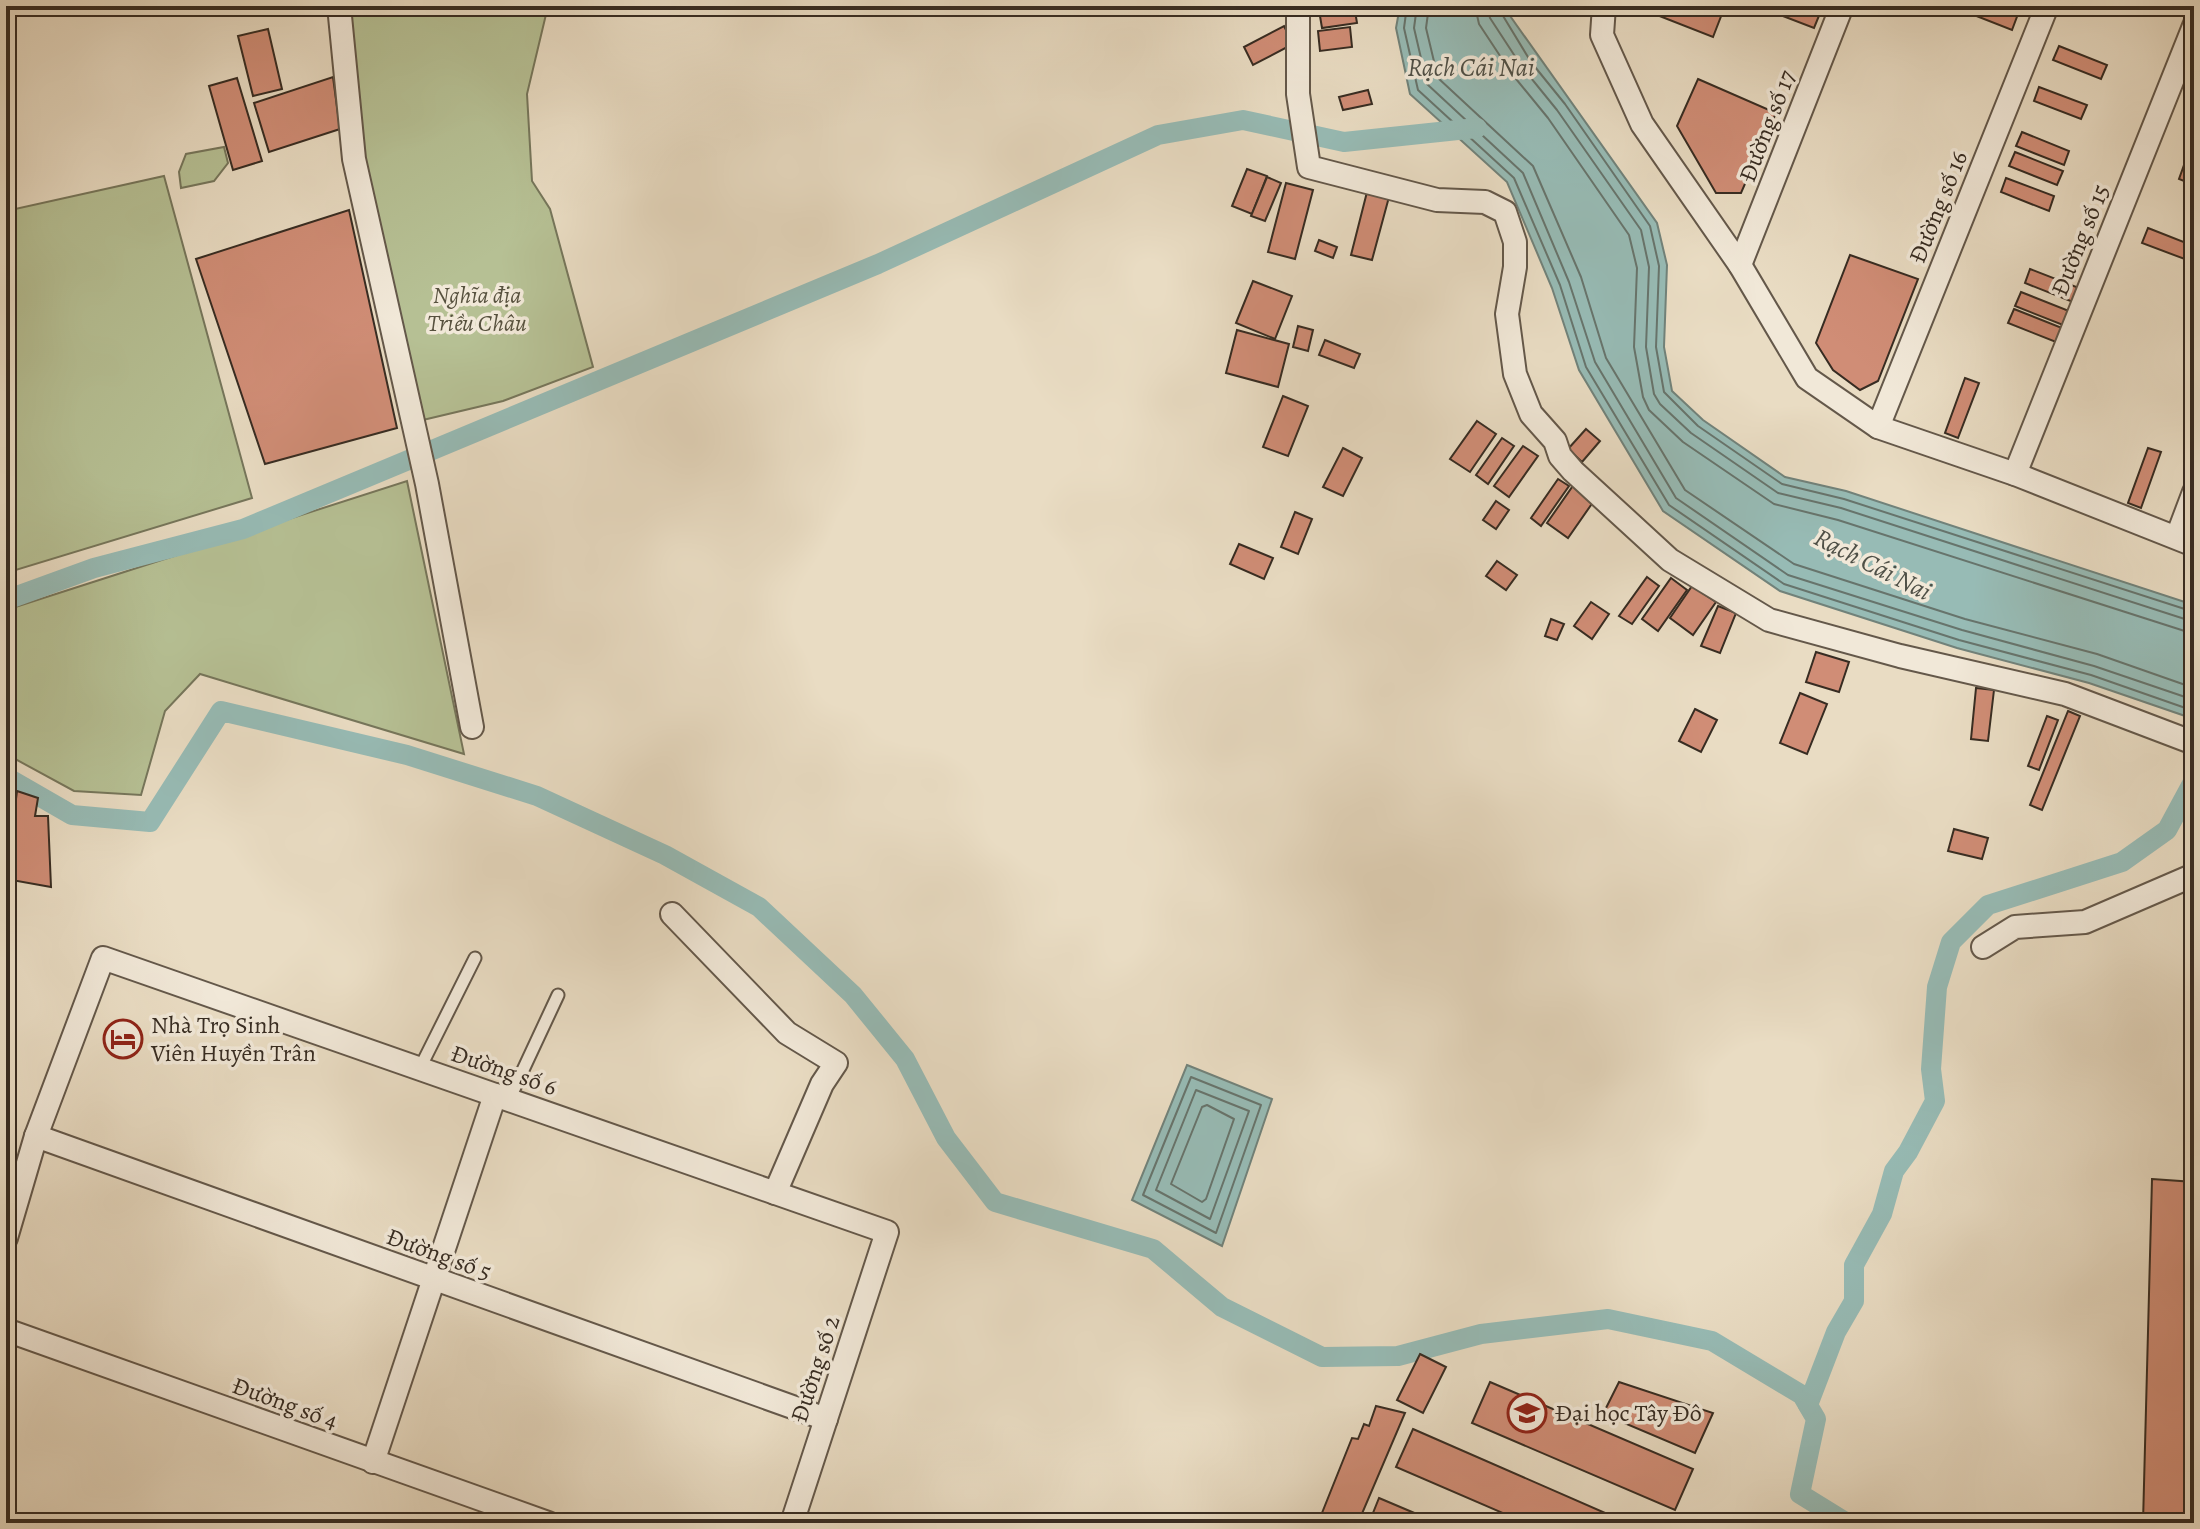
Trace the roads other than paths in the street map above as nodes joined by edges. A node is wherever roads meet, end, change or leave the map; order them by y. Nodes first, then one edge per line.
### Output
1 (339, 6) edge
2 (1298, 6) edge
3 (1604, 6) edge
4 (1842, 6) edge
5 (2047, 6) edge
6 (2194, 26) edge
7 (1740, 265) junction
8 (1878, 427) junction
9 (2015, 474) junction
10 (2194, 492) edge
11 (2185, 541) edge
12 (472, 727) dead end
13 (2194, 743) edge
14 (2194, 875) edge
15 (672, 914) dead end
16 (1983, 947) dead end
17 (475, 958) dead end
18 (558, 995) dead end
19 (420, 1068) junction
20 (502, 1097) junction
21 (36, 1136) junction
22 (775, 1193) junction
23 (887, 1232) joint
24 (6, 1238) edge
25 (431, 1279) junction
26 (6, 1330) edge
27 (826, 1419) junction
28 (373, 1462) junction
29 (548, 1523) edge
30 (792, 1523) edge

1 - 12 street
2 - 13 street
3 - 7 street
4 - 7 street, Đường số 17
5 - 8 street, Đường số 16
6 - 9 street, Đường số 15
7 - 8 street
8 - 9 street
9 - 11 street
10 - 11 street
14 - 16 street
15 - 22 street
17 - 19 lane
18 - 20 lane
19 - 20 street, Đường số 6
19 - 21 street, Đường số 6
20 - 22 street, Đường số 6
20 - 25 street
21 - 24 street
21 - 25 street, Đường số 5
22 - 23 street, Đường số 6
23 - 27 street, Đường số 2
25 - 27 street, Đường số 5
25 - 28 street
26 - 28 street, Đường số 4
27 - 30 street, Đường số 2
28 - 29 street, Đường số 4

